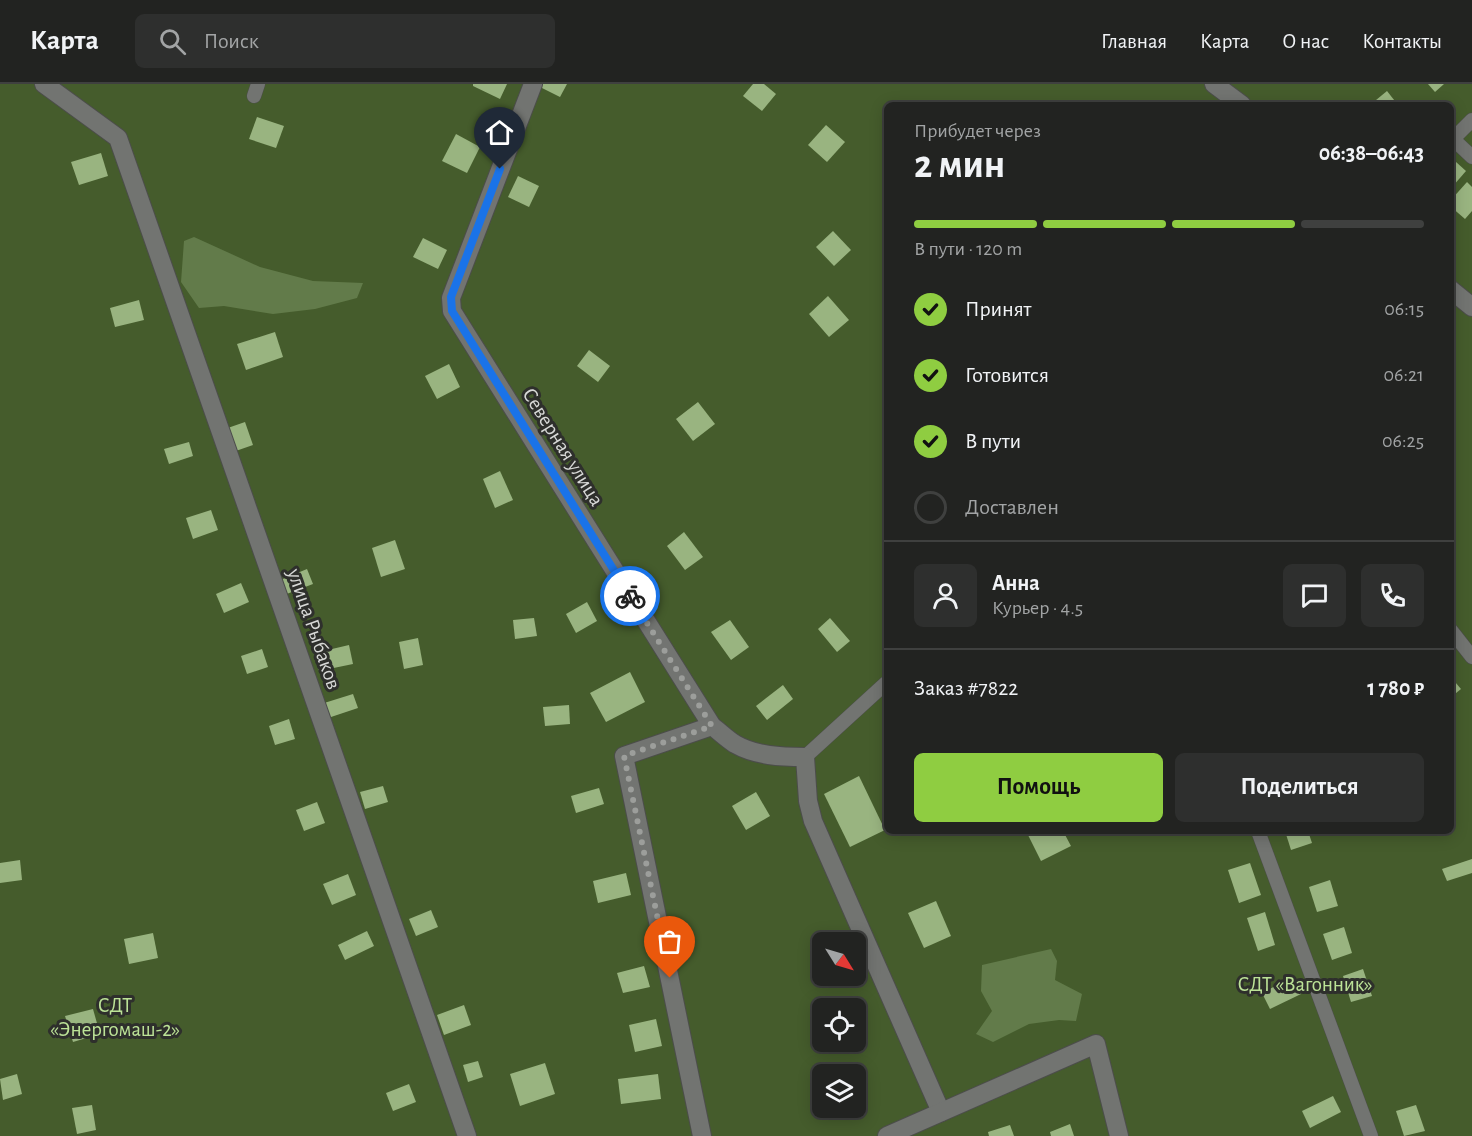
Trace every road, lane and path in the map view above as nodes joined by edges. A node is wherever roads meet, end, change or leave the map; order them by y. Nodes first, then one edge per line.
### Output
1 (44, 84) edge
2 (533, 84) edge
3 (1215, 84) edge
4 (1238, 102) edge
5 (1472, 120) edge
6 (1454, 138) edge
7 (1454, 142) edge
8 (1472, 157) edge
9 (1454, 292) edge
10 (1472, 307) edge
11 (1454, 634) edge
12 (1472, 657) edge
13 (884, 685) edge
14 (712, 726) junction
15 (805, 757) junction
16 (1259, 834) edge
17 (940, 1112) junction
18 (467, 1136) edge
19 (702, 1136) edge
20 (887, 1136) edge
21 (1119, 1136) edge
22 (1371, 1136) edge

1 - 18 street, улица Рыбаков
2 - 14 street, Северная улица
3 - 4 street
5 - 6 lane
7 - 8 lane
9 - 10 street
11 - 12 lane
13 - 15 lane
14 - 15 street, Северная улица
14 - 19 street
15 - 17 street
16 - 22 lane
17 - 20 street
17 - 21 street

